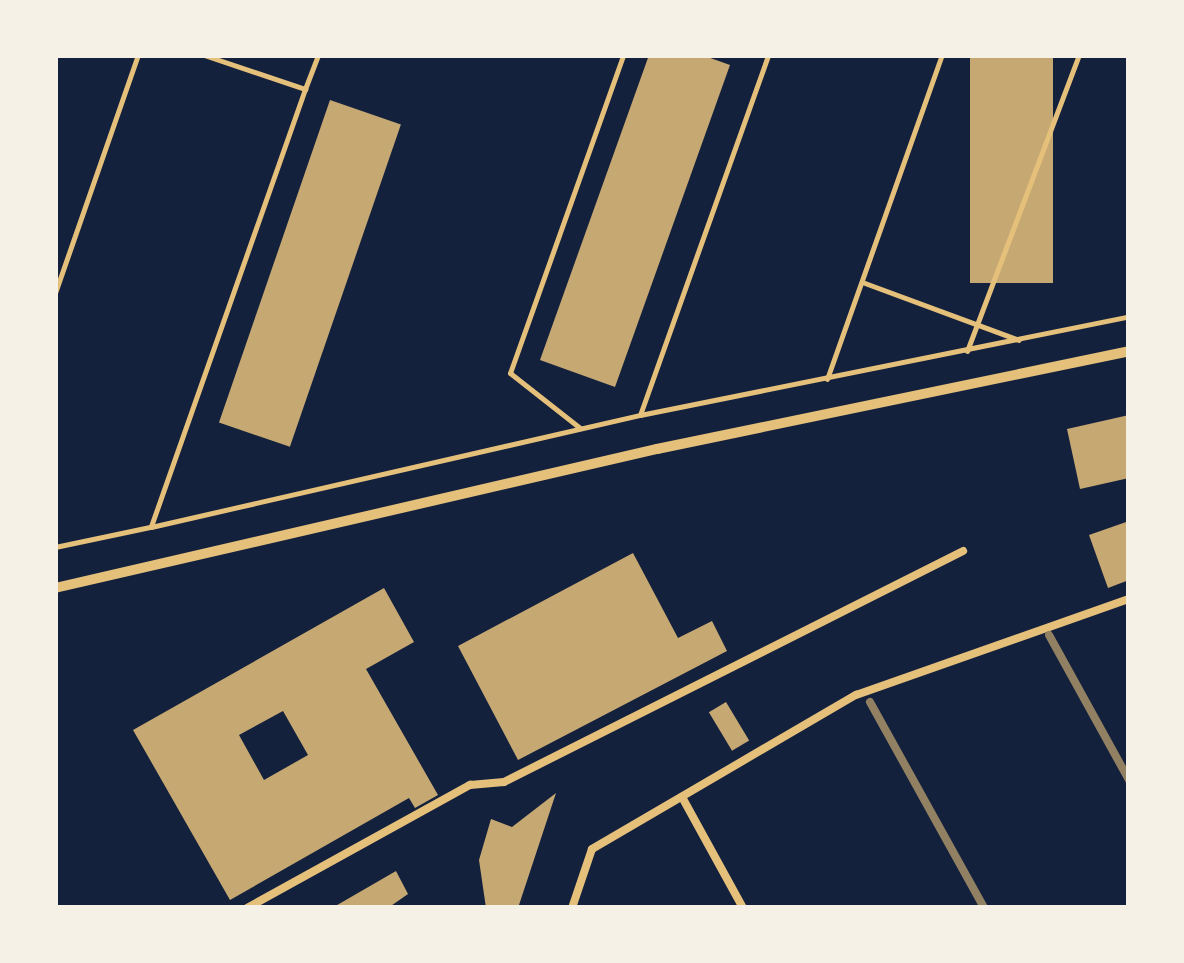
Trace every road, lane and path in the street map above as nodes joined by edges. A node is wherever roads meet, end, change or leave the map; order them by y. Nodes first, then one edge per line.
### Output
1 (138, 55) edge
2 (204, 55) edge
3 (318, 55) edge
4 (623, 55) edge
5 (768, 55) edge
6 (942, 55) edge
7 (1079, 55) edge
8 (304, 89) junction
9 (862, 282) junction
10 (55, 293) edge
11 (1129, 316) edge
12 (978, 324) junction
13 (1019, 340) junction
14 (1129, 351) edge
15 (966, 352) junction
16 (827, 379) junction
17 (640, 415) junction
18 (580, 428) junction
19 (151, 527) junction
20 (55, 547) edge
21 (962, 551) dead end
22 (55, 588) edge
23 (1129, 599) edge
24 (682, 797) junction
25 (247, 908) edge
26 (572, 908) edge
27 (742, 908) edge

1 - 10 path
2 - 8 path
3 - 8 path
4 - 18 path
5 - 17 path
6 - 9 path
7 - 12 path
8 - 19 path
9 - 12 path
9 - 16 path
11 - 13 path
12 - 13 path
12 - 15 path
13 - 15 path
14 - 22 street
15 - 16 path
16 - 17 path
17 - 18 path
18 - 19 path
19 - 20 path
21 - 25 lane
23 - 24 lane
24 - 26 lane
24 - 27 lane

